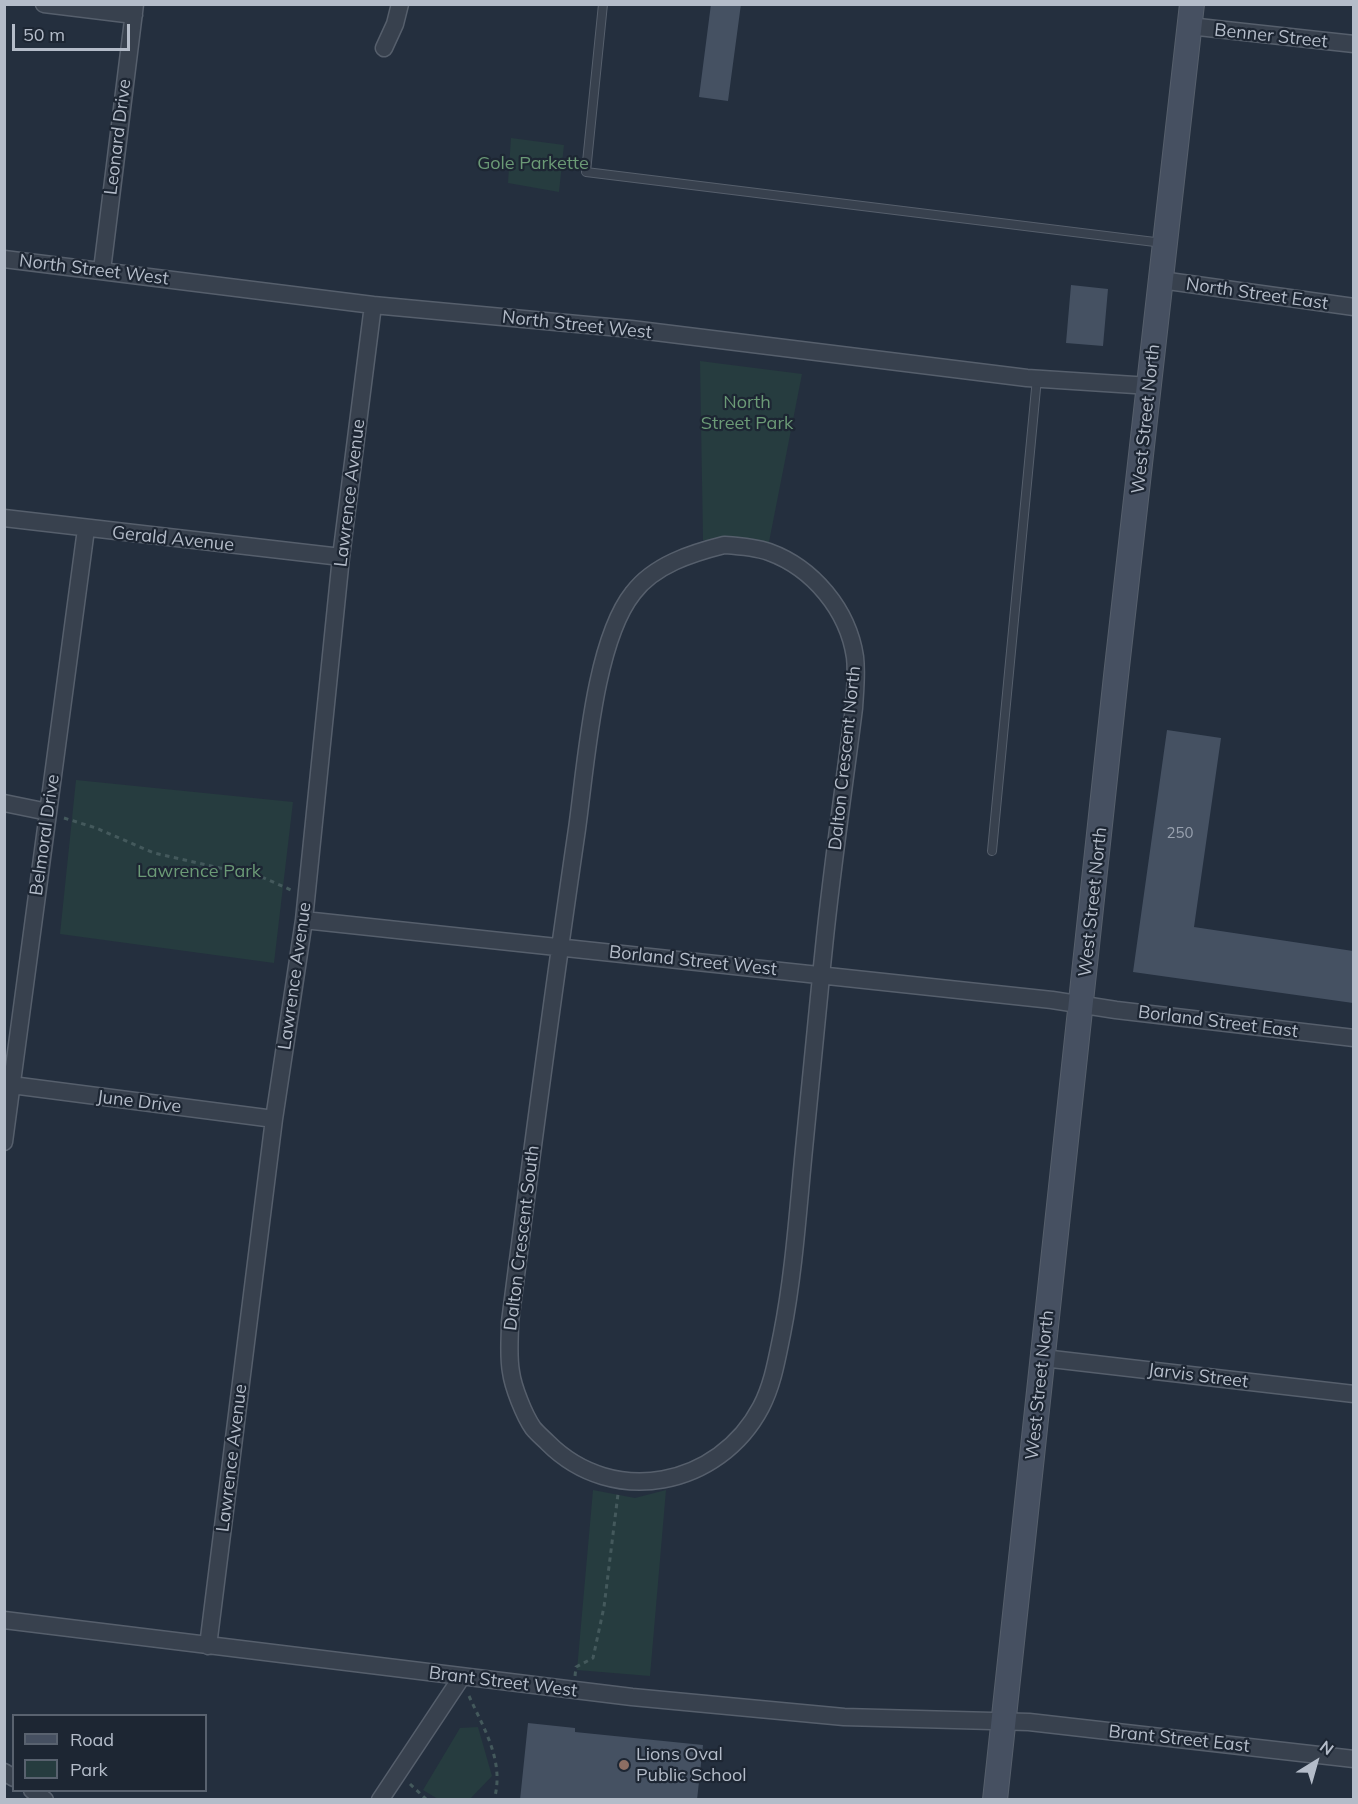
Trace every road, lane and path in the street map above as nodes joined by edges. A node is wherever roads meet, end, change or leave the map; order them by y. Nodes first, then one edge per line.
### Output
1 (44, 4) edge
2 (400, 4) edge
3 (603, 4) edge
4 (134, 10) edge
5 (1191, 15) edge
6 (1353, 44) edge
7 (384, 48) dead end
8 (1164, 243) junction
9 (4, 259) edge
10 (102, 270) junction
11 (1161, 280) junction
12 (373, 305) junction
13 (1353, 306) edge
14 (1037, 378) junction
15 (1150, 386) junction
16 (4, 518) edge
17 (86, 529) junction
18 (341, 557) junction
19 (4, 803) edge
20 (48, 812) junction
21 (992, 851) dead end
22 (307, 897) junction
23 (304, 920) junction
24 (559, 947) junction
25 (821, 975) junction
26 (1082, 1004) junction
27 (1353, 1038) edge
28 (8, 1085) edge
29 (274, 1119) junction
30 (4, 1142) edge
31 (1043, 1358) junction
32 (1353, 1394) edge
33 (620, 1480) junction
34 (4, 1620) edge
35 (208, 1646) junction
36 (461, 1678) junction
37 (573, 1690) junction
38 (1004, 1722) junction
39 (1353, 1758) edge
40 (398, 1772) junction
41 (380, 1800) edge
42 (426, 1800) edge
43 (494, 1800) edge
44 (995, 1800) edge

1 - 4 street
2 - 7 street
3 - 8 lane
4 - 10 street, Leonard Drive
5 - 6 street, Benner Street
5 - 8 main road, West Street North
8 - 11 main road, West Street North
9 - 10 street, North Street West
10 - 12 street, North Street West
11 - 13 street, North Street East
11 - 15 main road, West Street North
12 - 14 street, North Street West
12 - 18 street, Lawrence Avenue
14 - 15 street, North Street West
14 - 21 lane
15 - 26 main road, West Street North
16 - 17 street, Gerald Avenue
17 - 18 street, Gerald Avenue
17 - 20 street, Belmoral Drive
18 - 22 street, Lawrence Avenue
19 - 20 street
20 - 22 path
20 - 28 street, Belmoral Drive
22 - 23 street, Lawrence Avenue
23 - 24 street, Borland Street West
23 - 29 street, Lawrence Avenue
24 - 25 street, Borland Street West
24 - 25 street, Dalton Crescent North
24 - 33 street, Dalton Crescent South
25 - 26 street, Borland Street West
25 - 33 street, Dalton Crescent South
26 - 27 street, Borland Street East
26 - 31 main road, West Street North
28 - 29 street, June Drive
28 - 30 street, Belmoral Drive
29 - 35 street, Lawrence Avenue
31 - 32 street, Jarvis Street
31 - 38 main road, West Street North
33 - 37 path
34 - 35 street, Brant Street West
35 - 36 street, Brant Street West
36 - 37 street, Brant Street West
36 - 40 street
36 - 43 path
37 - 38 street, Brant Street West
38 - 39 street, Brant Street East
38 - 44 main road, West Street North
40 - 41 street
40 - 42 path

